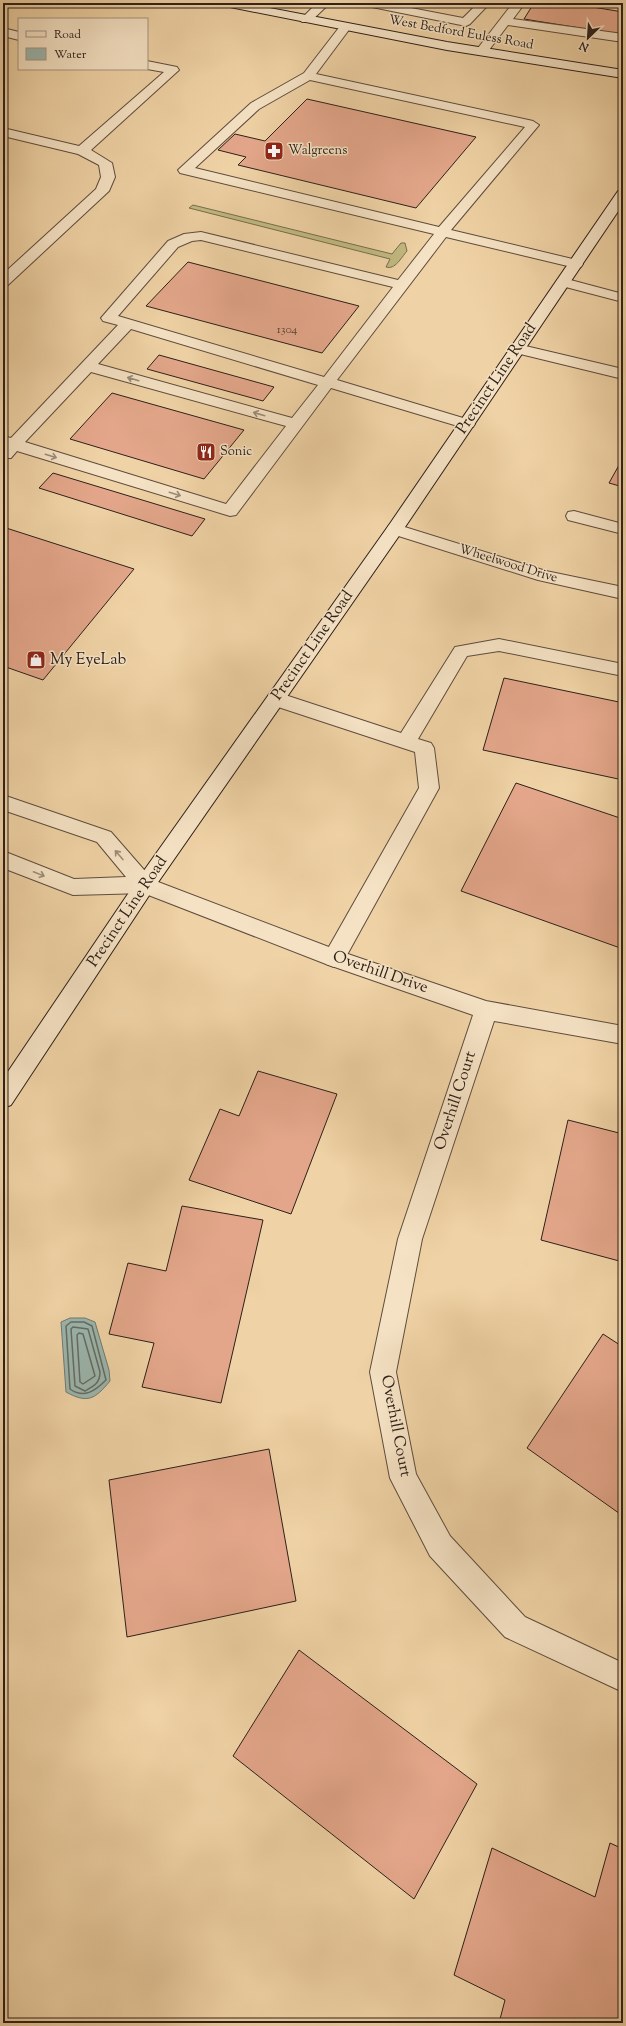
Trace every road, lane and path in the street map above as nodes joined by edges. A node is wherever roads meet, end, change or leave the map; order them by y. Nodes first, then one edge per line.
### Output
1 (225, 3) edge
2 (324, 3) edge
3 (367, 3) edge
4 (484, 3) edge
5 (519, 3) edge
6 (405, 6) edge
7 (306, 20) junction
8 (504, 21) junction
9 (344, 27) junction
10 (3, 32) edge
11 (18, 36) edge
12 (623, 38) edge
13 (482, 51) junction
14 (148, 65) edge
15 (623, 74) edge
16 (308, 76) junction
17 (3, 132) edge
18 (82, 151) junction
19 (620, 203) edge
20 (443, 231) junction
21 (576, 264) junction
22 (3, 282) edge
23 (563, 282) junction
24 (400, 285) junction
25 (623, 298) edge
26 (128, 323) junction
27 (517, 349) junction
28 (87, 366) junction
29 (623, 374) edge
30 (327, 382) junction
31 (296, 424) junction
32 (467, 424) junction
33 (7, 447) edge
34 (574, 516) dead end
35 (623, 528) edge
36 (395, 529) junction
37 (623, 593) edge
38 (623, 670) edge
39 (276, 698) junction
40 (406, 742) junction
41 (3, 802) edge
42 (3, 859) edge
43 (145, 885) junction
44 (334, 958) junction
45 (486, 1010) junction
46 (623, 1035) edge
47 (3, 1098) edge
48 (623, 1678) edge

1 - 7 main road, West Bedford Euless Road
2 - 7 main road
3 - 6 main road
4 - 6 main road
5 - 8 main road
7 - 9 main road, West Bedford Euless Road
8 - 12 main road
8 - 13 main road
9 - 13 main road, West Bedford Euless Road
9 - 16 main road
10 - 11 main road
13 - 15 main road, West Bedford Euless Road
14 - 18 main road
16 - 20 main road
16 - 20 main road
17 - 18 main road
18 - 22 main road
19 - 21 main road, Precinct Line Road
20 - 21 main road
20 - 24 main road
21 - 23 main road, Precinct Line Road
23 - 25 main road
23 - 27 main road, Precinct Line Road
24 - 26 main road
24 - 30 main road
26 - 28 main road
26 - 30 main road
27 - 29 main road
27 - 32 main road, Precinct Line Road
31 -> 28 main road
28 - 33 main road
30 - 31 main road
30 - 32 main road
33 -> 31 main road
32 - 36 main road, Precinct Line Road
34 - 35 main road
36 - 37 main road, Wheelwood Drive
36 - 39 main road, Precinct Line Road
38 - 40 main road
39 - 40 main road
39 - 43 main road, Precinct Line Road
40 - 44 main road
43 -> 41 main road
42 -> 43 main road
43 - 44 main road, Overhill Drive
43 - 47 main road, Precinct Line Road
44 - 45 main road, Overhill Drive
45 - 46 main road, Overhill Drive
45 - 48 main road, Overhill Court

